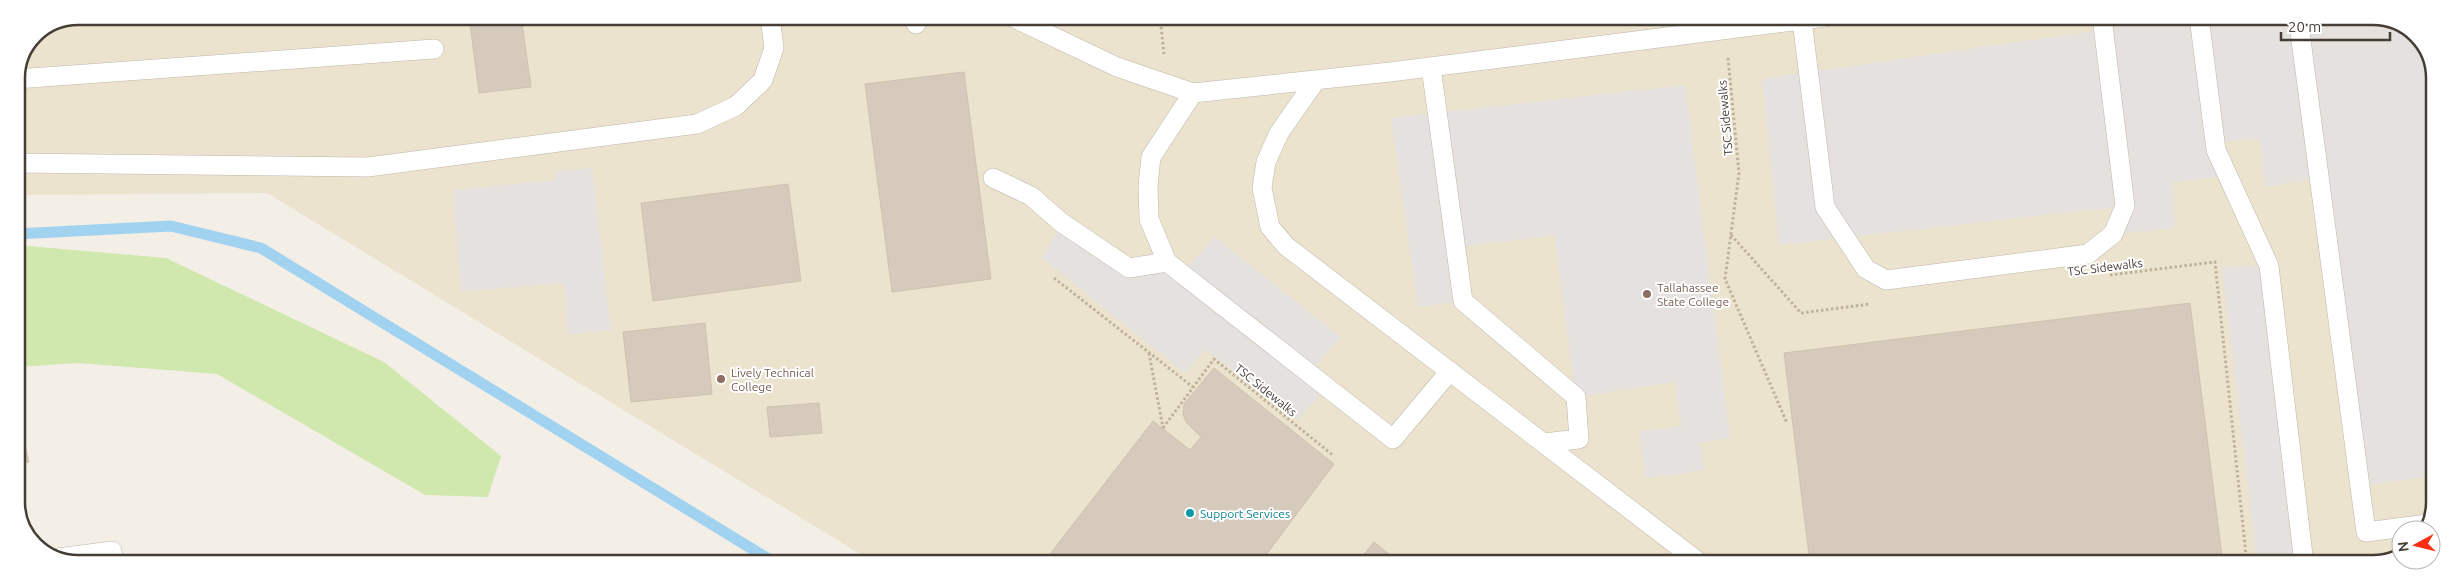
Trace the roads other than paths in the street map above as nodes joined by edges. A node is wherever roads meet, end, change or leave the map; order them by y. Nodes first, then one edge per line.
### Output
1 (771, 25) edge
2 (1029, 25) edge
3 (1764, 25) edge
4 (1803, 25) edge
5 (2103, 25) edge
6 (2200, 25) edge
7 (2299, 25) edge
8 (434, 49) dead end
9 (1431, 67) junction
10 (25, 77) edge
11 (1316, 80) junction
12 (1193, 93) junction
13 (25, 164) edge
14 (993, 178) dead end
15 (1167, 262) junction
16 (1450, 371) junction
17 (1544, 443) junction
18 (2391, 529) edge
19 (81, 555) edge
20 (113, 555) edge
21 (1690, 555) edge
22 (2303, 555) edge

1 - 13 lane
2 - 12 lane
3 - 9 lane
4 - 5 lane
6 - 22 lane
7 - 18 lane
8 - 10 lane
9 - 11 lane
9 - 17 lane
11 - 12 lane
11 - 16 lane
12 - 15 lane
14 - 15 lane
15 - 16 lane
16 - 17 lane
17 - 21 lane
19 - 20 lane

